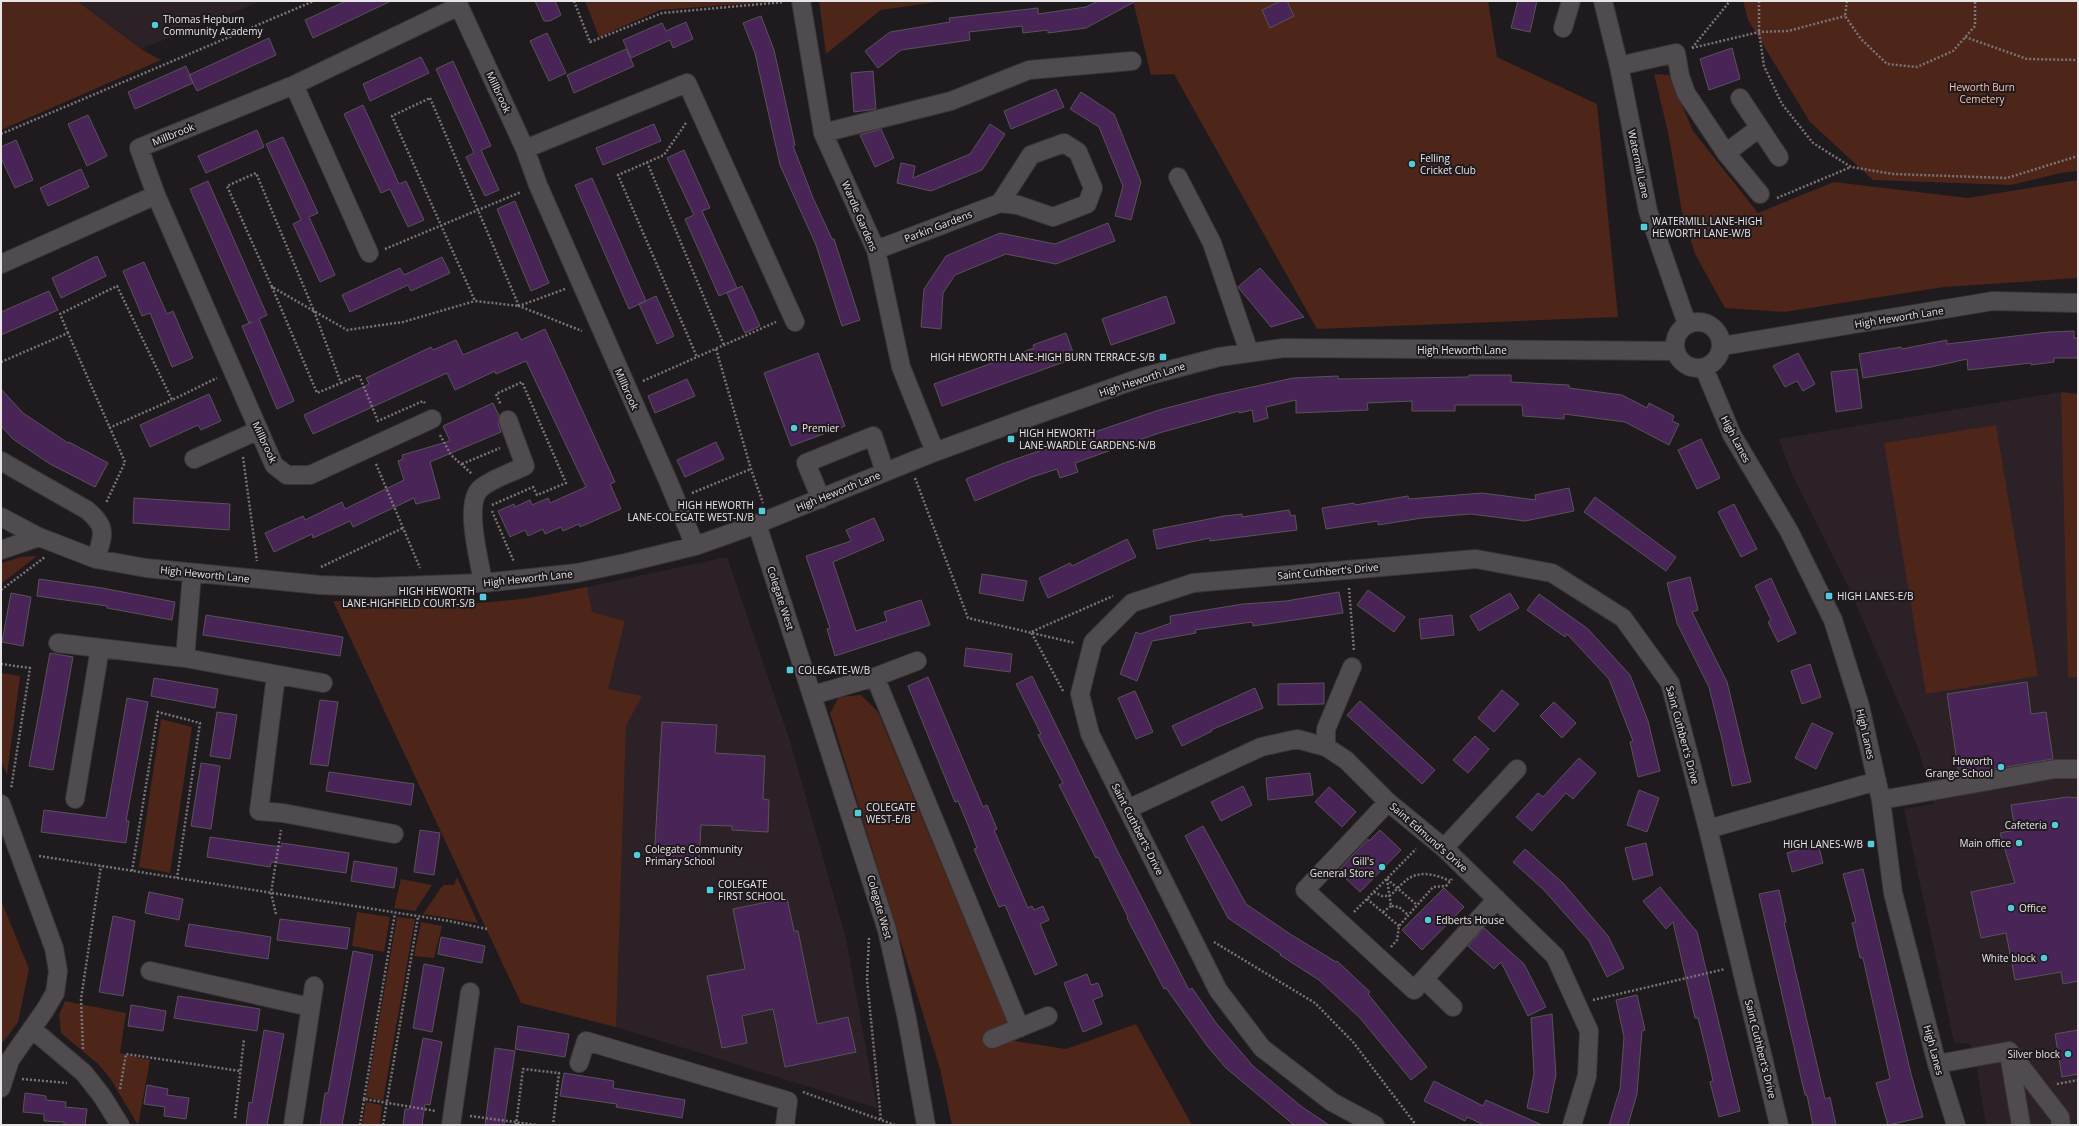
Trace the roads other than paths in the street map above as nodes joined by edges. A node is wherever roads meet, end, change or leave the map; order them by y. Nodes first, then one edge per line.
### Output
1 (795, 1) edge
2 (1571, 1) edge
3 (1603, 1) edge
4 (1563, 28) dead end
5 (1132, 62) dead end
6 (1619, 66) junction
7 (294, 85) junction
8 (1740, 98) dead end
9 (1760, 128) junction
10 (823, 133) junction
11 (525, 149) junction
12 (1726, 153) junction
13 (1778, 157) dead end
14 (1178, 177) dead end
15 (1760, 194) road end
16 (156, 195) junction
17 (1000, 203) junction
18 (876, 250) junction
19 (369, 253) road end
20 (1, 264) edge
21 (2078, 303) edge
22 (794, 318) road end
23 (1687, 324) junction
24 (1722, 346) junction
25 (1676, 351) junction
26 (1249, 352) junction
27 (1704, 368) junction
28 (432, 420) road end
29 (508, 420) dead end
30 (259, 430) junction
31 (935, 452) junction
32 (194, 460) dead end
33 (1, 461) edge
34 (885, 472) junction
35 (821, 499) junction
36 (1, 517) edge
37 (763, 522) junction
38 (39, 537) junction
39 (695, 546) junction
40 (1, 550) edge
41 (96, 558) junction
42 (192, 574) junction
43 (483, 583) junction
44 (58, 643) dead end
45 (100, 648) junction
46 (185, 658) junction
47 (917, 661) dead end
48 (1352, 667) road end
49 (276, 675) junction
50 (875, 677) junction
51 (323, 683) dead end
52 (813, 695) junction
53 (1326, 747) junction
54 (2078, 769) edge
55 (1517, 770) dead end
56 (1877, 781) junction
57 (75, 799) dead end
58 (1881, 800) junction
59 (1388, 802) junction
60 (1128, 809) junction
61 (4, 811) edge
62 (1708, 829) junction
63 (394, 834) dead end
64 (1444, 848) junction
65 (1497, 899) junction
66 (150, 971) dead end
67 (1424, 979) junction
68 (314, 986) dead end
69 (470, 992) dead end
70 (310, 1007) junction
71 (1452, 1007) dead end
72 (1048, 1016) dead end
73 (1020, 1028) junction
74 (32, 1030) junction
75 (992, 1039) dead end
76 (2009, 1051) junction
77 (579, 1063) dead end
78 (1938, 1064) junction
79 (2, 1082) edge
80 (120, 1125) edge
81 (293, 1125) edge
82 (451, 1125) edge
83 (785, 1125) edge
84 (926, 1125) edge
85 (1375, 1125) edge
86 (1572, 1125) edge
87 (1779, 1125) edge
88 (1956, 1125) edge
89 (2021, 1125) edge
90 (2061, 1125) edge

1 - 10 street, Wardle Gardens
2 - 4 street
3 - 6 street, Watermill Lane
5 - 10 street
6 - 12 street
6 - 23 street, Watermill Lane
7 - 11 street, Millbrook
7 - 16 street, Millbrook
7 - 19 street
8 - 9 street
9 - 12 street
9 - 13 street
10 - 18 street, Wardle Gardens
11 - 22 street
11 - 39 street, Millbrook
12 - 15 street
14 - 26 street
16 - 20 street
16 - 30 street, Millbrook
17 - 17 street
17 - 18 street, Parkin Gardens
18 - 31 street, Wardle Gardens
21 - 24 street, High Heworth Lane
23 - 24 street
23 - 25 street
24 - 27 street
25 - 26 street, High Heworth Lane
25 - 27 street
26 - 31 street, High Heworth Lane
27 - 56 street, High Lanes
28 - 30 street, Millbrook
29 - 43 street
30 - 32 street
31 - 34 street, High Heworth Lane
33 - 41 street
34 - 35 street, High Heworth Lane
34 - 35 street
35 - 37 street, High Heworth Lane
36 - 38 street, High Heworth Lane
37 - 39 street, High Heworth Lane
37 - 52 street, Colegate West
38 - 40 street
38 - 41 street, High Heworth Lane
39 - 43 street, High Heworth Lane
41 - 42 street, High Heworth Lane
42 - 43 street, High Heworth Lane
42 - 46 street
44 - 45 street
45 - 46 street
45 - 57 street
46 - 49 street
47 - 50 street
48 - 53 street
49 - 51 street
49 - 63 street
50 - 52 street
50 - 73 street
52 - 84 street, Colegate West
53 - 59 street, Saint Edmund's Drive
53 - 60 street, Saint Edmund's Drive
54 - 58 street
55 - 64 street
56 - 58 street, High Lanes
56 - 62 street
58 - 78 street, High Lanes
59 - 64 street, Saint Edmund's Drive
59 - 67 street
60 - 62 street, Saint Cuthbert's Drive
60 - 85 street, Saint Cuthbert's Drive
61 - 74 street
62 - 87 street, Saint Cuthbert's Drive
64 - 65 street, Saint Edmund's Drive
65 - 67 street
65 - 86 street, Saint Edmund's Drive
66 - 70 street
67 - 71 street
68 - 70 street
69 - 82 street
70 - 81 street
72 - 73 street
73 - 75 street
74 - 79 street
74 - 80 street
76 - 78 street
76 - 89 street
76 - 90 street
77 - 83 street
78 - 88 street, High Lanes

